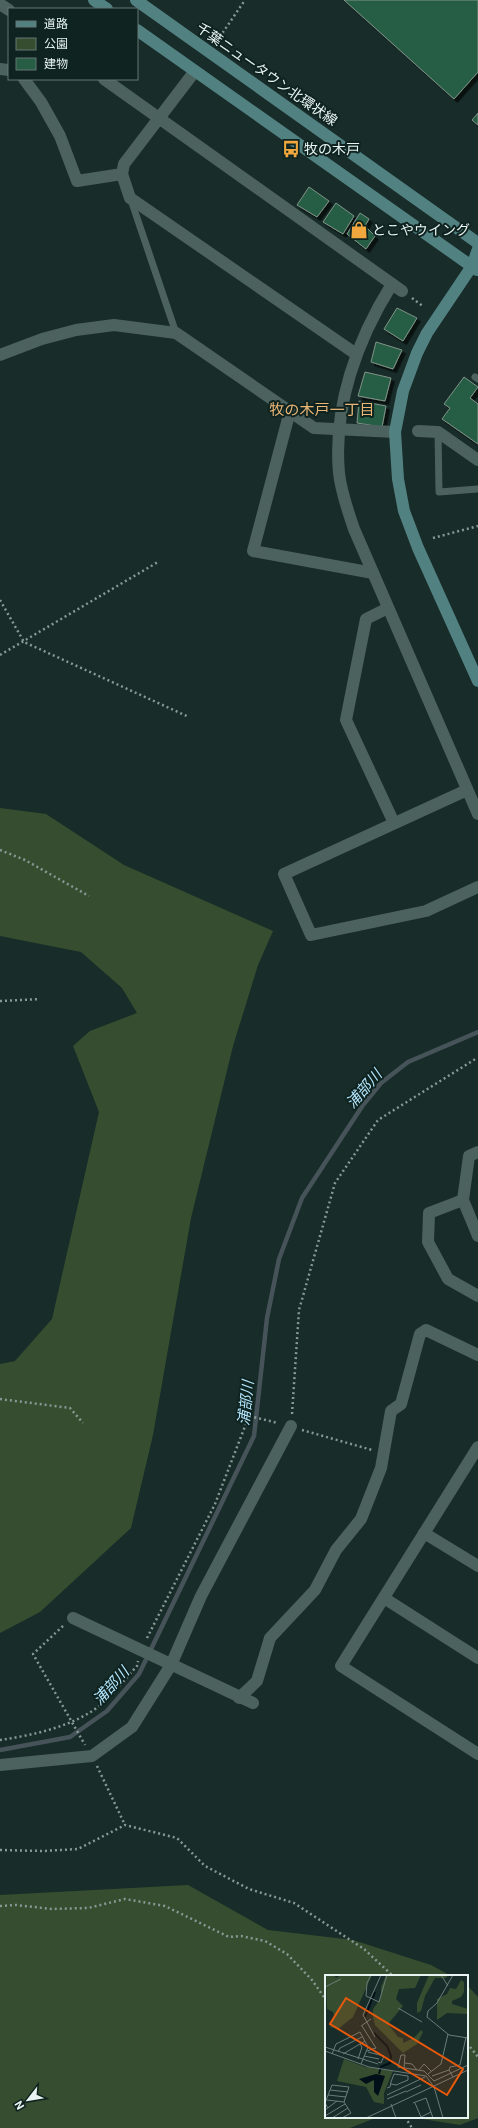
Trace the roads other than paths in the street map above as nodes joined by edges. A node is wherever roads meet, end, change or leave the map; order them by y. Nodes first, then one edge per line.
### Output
1 (94, 0) edge
2 (136, 0) edge
3 (106, 8) edge
4 (138, 31) edge
5 (195, 71) junction
6 (25, 80) edge
7 (105, 80) edge
8 (159, 118) junction
9 (122, 174) junction
10 (130, 198) junction
11 (478, 243) edge
12 (478, 249) edge
13 (476, 267) edge
14 (176, 333) junction
15 (356, 354) junction
16 (0, 355) edge
17 (290, 412) junction
18 (340, 428) junction
19 (418, 431) dead end
20 (395, 432) junction
21 (438, 432) junction
22 (478, 460) edge
23 (478, 489) edge
24 (373, 573) junction
25 (388, 608) junction
26 (478, 681) edge
27 (467, 790) junction
28 (478, 814) edge
29 (394, 823) junction
30 (478, 887) edge
31 (478, 1152) edge
32 (463, 1200) junction
33 (478, 1233) edge
34 (478, 1296) edge
35 (478, 1355) edge
36 (291, 1426) road end
37 (478, 1447) edge
38 (424, 1533) junction
39 (478, 1566) edge
40 (384, 1598) junction
41 (73, 1618) road end
42 (478, 1658) edge
43 (171, 1665) junction
44 (239, 1698) junction
45 (253, 1703) dead end
46 (478, 1754) edge
47 (0, 1765) edge

1 - 3 main road
2 - 11 main road, 千葉ニュータウン北環状線
4 - 5 main road
5 - 8 street
5 - 13 main road
6 - 9 street
7 - 8 street
8 - 9 street
8 - 15 street
9 - 10 street
10 - 14 lane
10 - 15 street
12 - 13 main road
13 - 20 main road
14 - 16 street
14 - 17 street
15 - 18 street
17 - 18 street
17 - 24 street
18 - 20 street
18 - 24 street
19 - 21 street
20 - 26 main road
21 - 22 street
21 - 23 lane
24 - 25 street
25 - 27 street
25 - 29 street
27 - 28 street
27 - 29 street
29 - 30 street
31 - 32 street
32 - 33 street
32 - 34 street
35 - 44 street
36 - 43 street
37 - 38 street
38 - 39 street
38 - 40 street
40 - 42 street
40 - 46 street
41 - 43 street
43 - 44 street
43 - 47 street
44 - 45 street

